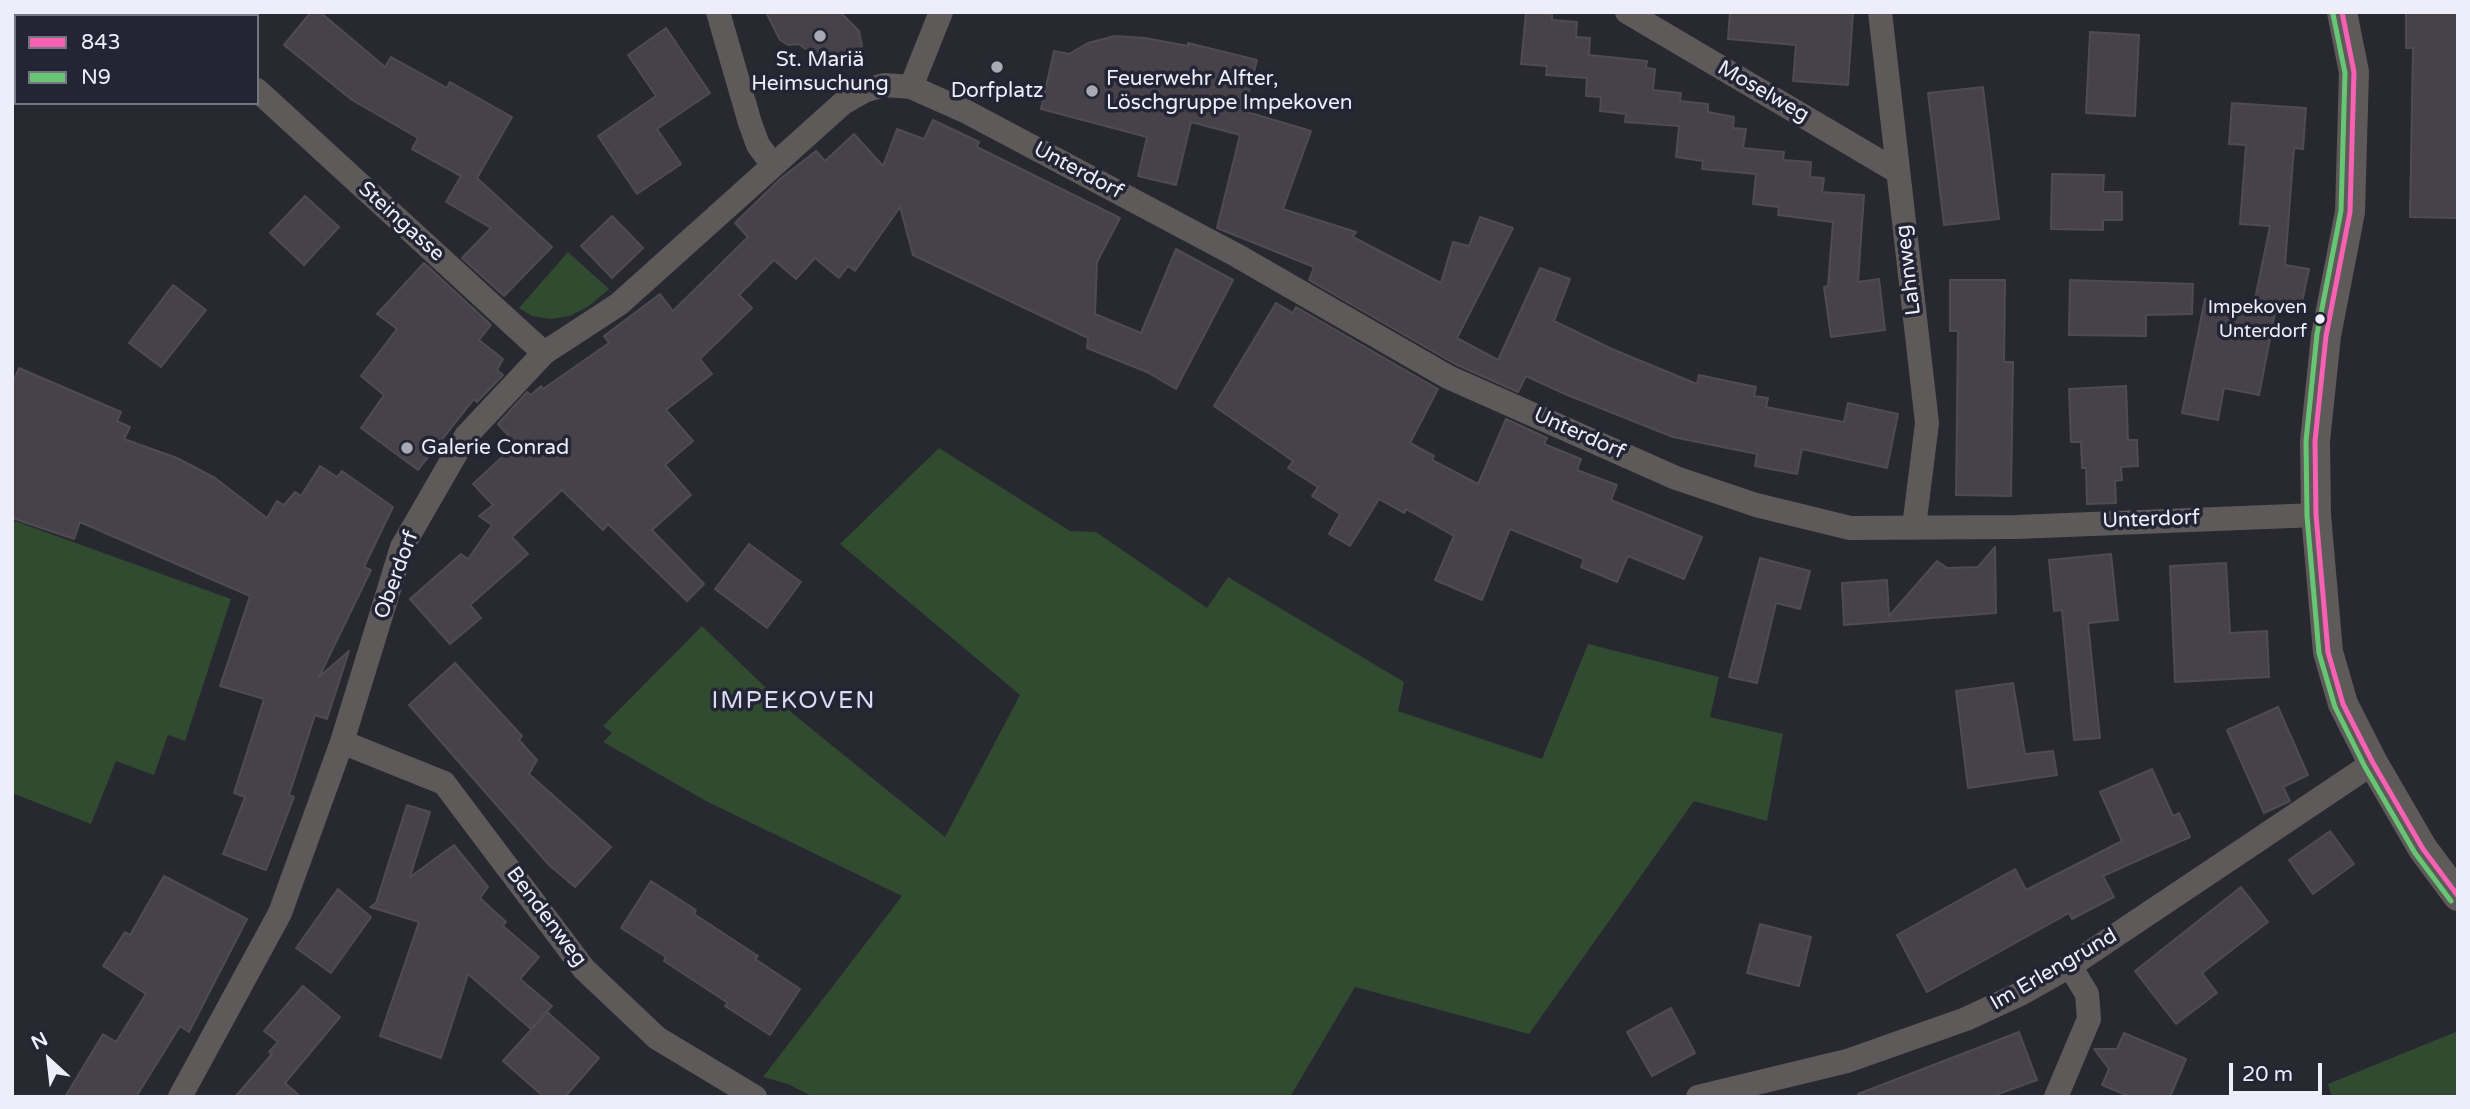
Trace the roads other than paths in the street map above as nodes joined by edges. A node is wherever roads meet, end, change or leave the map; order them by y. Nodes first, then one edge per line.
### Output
1 (718, 12) edge
2 (941, 12) edge
3 (1627, 12) edge
4 (1880, 12) edge
5 (2342, 12) edge
6 (911, 88) junction
7 (259, 92) edge
8 (773, 165) junction
9 (1898, 172) junction
10 (544, 353) junction
11 (2316, 515) junction
12 (1914, 527) junction
13 (342, 742) junction
14 (2372, 763) junction
15 (2458, 896) edge
16 (2070, 966) junction
17 (180, 1097) edge
18 (755, 1097) edge
19 (1698, 1097) edge
20 (2056, 1097) edge

1 - 8 street
2 - 6 street
3 - 9 street, Moselweg
4 - 9 street, Lahnweg
5 - 11 street
6 - 8 street, Oberdorf
6 - 12 street, Unterdorf
7 - 10 street, Steingasse
8 - 10 street, Oberdorf
9 - 12 street, Lahnweg
10 - 13 street, Oberdorf
11 - 12 street, Unterdorf
11 - 14 street
13 - 17 street, Oberdorf
13 - 18 street, Bendenweg
14 - 15 street
14 - 16 street, Im Erlengrund
16 - 19 street, Im Erlengrund
16 - 20 street

